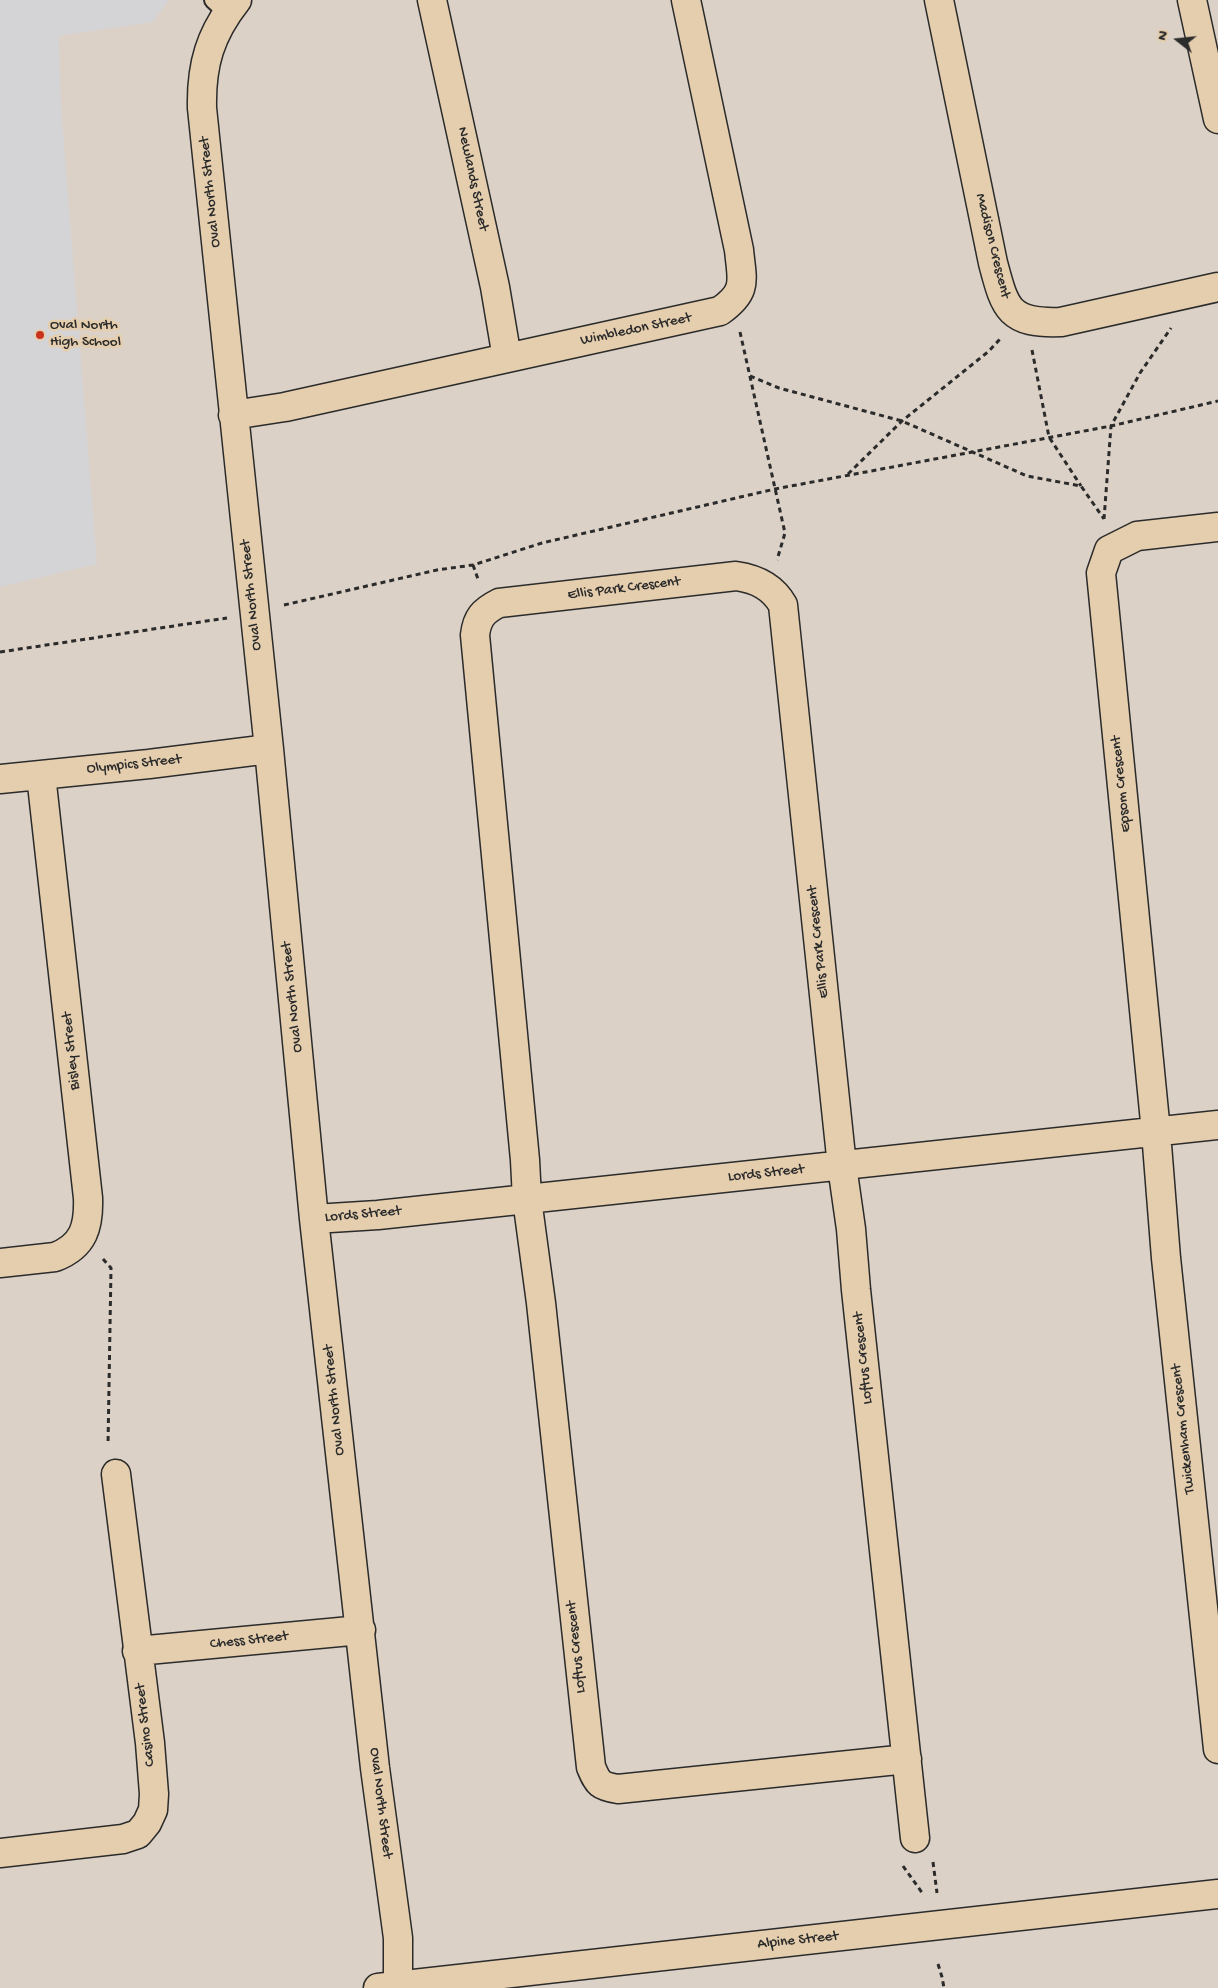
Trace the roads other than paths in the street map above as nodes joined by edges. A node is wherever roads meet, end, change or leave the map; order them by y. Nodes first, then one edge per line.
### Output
1 (432, 0) edge
2 (686, 0) edge
3 (939, 0) edge
4 (1192, 0) edge
5 (226, 4) edge
6 (1218, 119) edge
7 (1218, 287) edge
8 (507, 358) junction
9 (233, 415) junction
10 (1218, 527) edge
11 (269, 748) junction
12 (41, 775) junction
13 (0, 779) edge
14 (1218, 1125) edge
15 (1156, 1132) junction
16 (842, 1166) junction
17 (527, 1199) junction
18 (314, 1219) junction
19 (0, 1263) edge
20 (112, 1462) road end
21 (361, 1630) junction
22 (137, 1652) junction
23 (1217, 1733) edge
24 (907, 1759) junction
25 (923, 1846) road end
26 (0, 1853) edge
27 (1218, 1894) edge
28 (391, 1987) edge

1 - 8 street, Newlands Street
2 - 8 street, Wimbledon Street
3 - 7 street, Madison Crescent
4 - 6 street
5 - 9 street, Oval North Street
8 - 9 street, Wimbledon Street
9 - 11 street, Oval North Street
10 - 15 street, Epsom Crescent
11 - 12 street, Olympics Street
11 - 18 street, Oval North Street
12 - 13 street, Olympics Street
12 - 19 street, Bisley Street
14 - 15 street, Lords Street
15 - 16 street, Lords Street
15 - 23 street, Twickenham Crescent
16 - 17 street, Lords Street
16 - 17 street, Ellis Park Crescent
16 - 24 street, Loftus Crescent
17 - 18 street, Lords Street
17 - 24 street, Loftus Crescent
18 - 21 street, Oval North Street
20 - 22 street, Casino Street
21 - 22 street, Chess Street
21 - 28 street, Oval North Street
22 - 26 street, Casino Street
24 - 25 street, Loftus Crescent
27 - 28 street, Alpine Street

